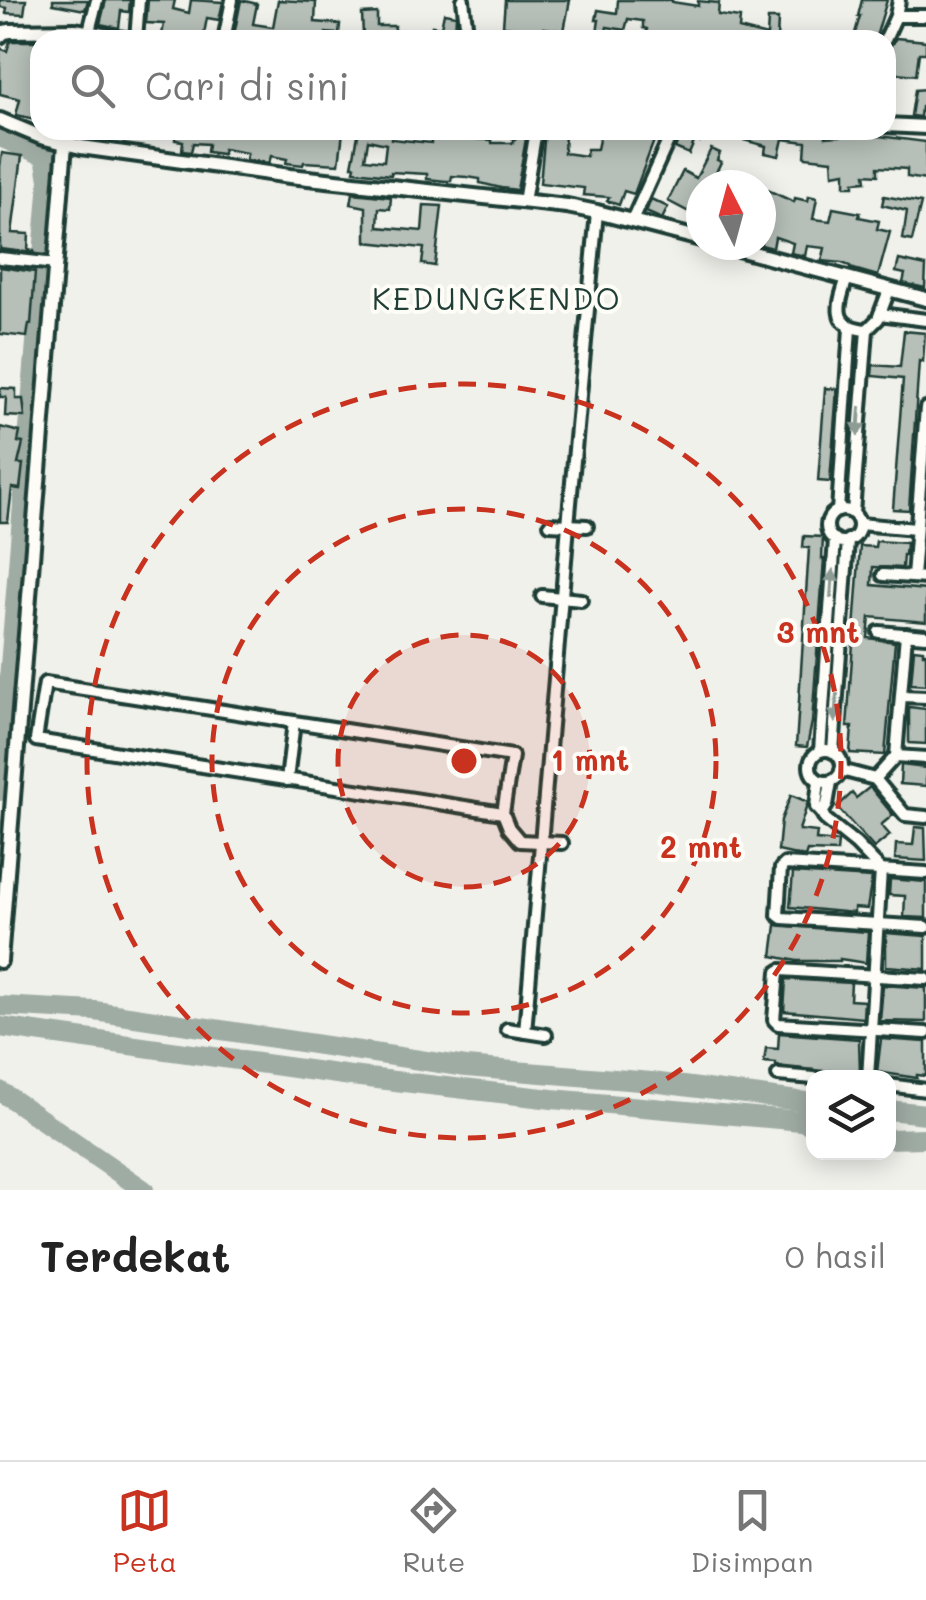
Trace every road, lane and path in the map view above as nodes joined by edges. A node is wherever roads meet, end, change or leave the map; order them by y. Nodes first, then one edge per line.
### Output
1 (96, 0) edge
2 (139, 0) edge
3 (232, 0) edge
4 (463, 0) edge
5 (899, 0) edge
6 (896, 16) junction
7 (926, 16) edge
8 (89, 30) edge
9 (134, 30) edge
10 (226, 30) edge
11 (467, 30) edge
12 (890, 30) edge
13 (30, 31) edge
14 (1, 32) edge
15 (0, 120) edge
16 (896, 126) edge
17 (926, 127) edge
18 (30, 131) edge
19 (54, 140) edge
20 (534, 140) edge
21 (668, 140) edge
22 (65, 144) junction
23 (524, 202) junction
24 (598, 212) junction
25 (632, 220) junction
26 (686, 235) edge
27 (0, 258) edge
28 (776, 259) edge
29 (54, 264) junction
30 (847, 278) junction
31 (890, 290) junction
32 (926, 299) edge
33 (880, 314) junction
34 (926, 320) edge
35 (850, 328) junction
36 (866, 330) junction
37 (848, 356) junction
38 (864, 357) junction
39 (926, 408) edge
40 (924, 444) edge
41 (922, 500) edge
42 (838, 511) junction
43 (852, 512) junction
44 (550, 524) dead end
45 (859, 524) junction
46 (568, 525) junction
47 (587, 526) dead end
48 (916, 529) junction
49 (835, 539) junction
50 (848, 540) junction
51 (883, 575) dead end
52 (912, 577) junction
53 (926, 578) edge
54 (542, 596) dead end
55 (562, 598) junction
56 (581, 600) dead end
57 (879, 632) dead end
58 (906, 634) junction
59 (926, 636) edge
60 (902, 696) junction
61 (926, 697) edge
62 (294, 722) junction
63 (820, 752) junction
64 (833, 752) junction
65 (896, 756) junction
66 (926, 758) edge
67 (842, 770) junction
68 (875, 779) junction
69 (287, 780) junction
70 (825, 781) junction
71 (503, 813) junction
72 (926, 817) edge
73 (542, 842) junction
74 (562, 844) dead end
75 (856, 844) junction
76 (847, 868) junction
77 (881, 870) junction
78 (926, 873) edge
79 (2, 923) edge
80 (877, 924) junction
81 (926, 927) edge
82 (0, 962) edge
83 (876, 976) junction
84 (926, 979) edge
85 (507, 1029) dead end
86 (872, 1030) junction
87 (526, 1032) junction
88 (926, 1034) edge
89 (546, 1035) dead end
90 (869, 1070) edge
91 (778, 1076) dead end
92 (806, 1078) edge
93 (896, 1086) edge
94 (926, 1090) edge

1 - 8 street
2 - 9 street
3 - 10 street
4 - 11 street
5 - 6 street
6 - 7 street
6 - 12 street
13 - 14 street
15 - 18 street
16 - 17 street
19 - 22 street
20 - 23 street
21 - 25 street
22 - 23 street
22 - 29 street
23 - 24 street
24 - 25 street
24 - 46 street
25 - 26 street
27 - 29 street
28 - 30 street
29 - 79 street
30 - 31 street
30 - 35 street
31 - 32 street
31 - 33 street
33 - 34 street
33 - 36 street
35 - 36 street
35 - 37 street
36 - 38 street
37 - 38 street
37 - 42 street
38 -> 43 street
39 - 40 street
40 - 41 street
41 - 48 street
42 - 43 street
42 - 49 street
43 - 45 street
44 - 46 street
45 - 48 street
45 - 50 street
46 - 47 street
46 - 55 street
48 - 52 street
49 - 50 street
63 -> 49 street
50 -> 64 street
51 - 52 street
52 - 53 street
54 - 55 street
55 - 56 street
55 - 73 street
57 - 58 street
58 - 59 street
58 - 60 street
60 - 61 street
60 - 65 street
62 - 69 street
62 - 69 street
62 - 71 street
63 - 64 street
63 - 70 street
64 - 67 street
65 - 66 street
65 - 68 street
67 - 68 street
67 - 70 street
68 - 72 street
69 - 71 street
70 - 75 street
71 - 73 street
73 - 74 street
73 - 87 street
75 - 76 street
75 - 77 street
76 - 77 street
76 - 80 street
77 - 78 street
77 - 80 street
79 - 82 street
80 - 81 street
80 - 83 street
83 - 84 street
83 - 86 street
83 - 86 street
85 - 87 street
86 - 88 street
86 - 90 street
87 - 89 street
91 - 92 street
93 - 94 street

